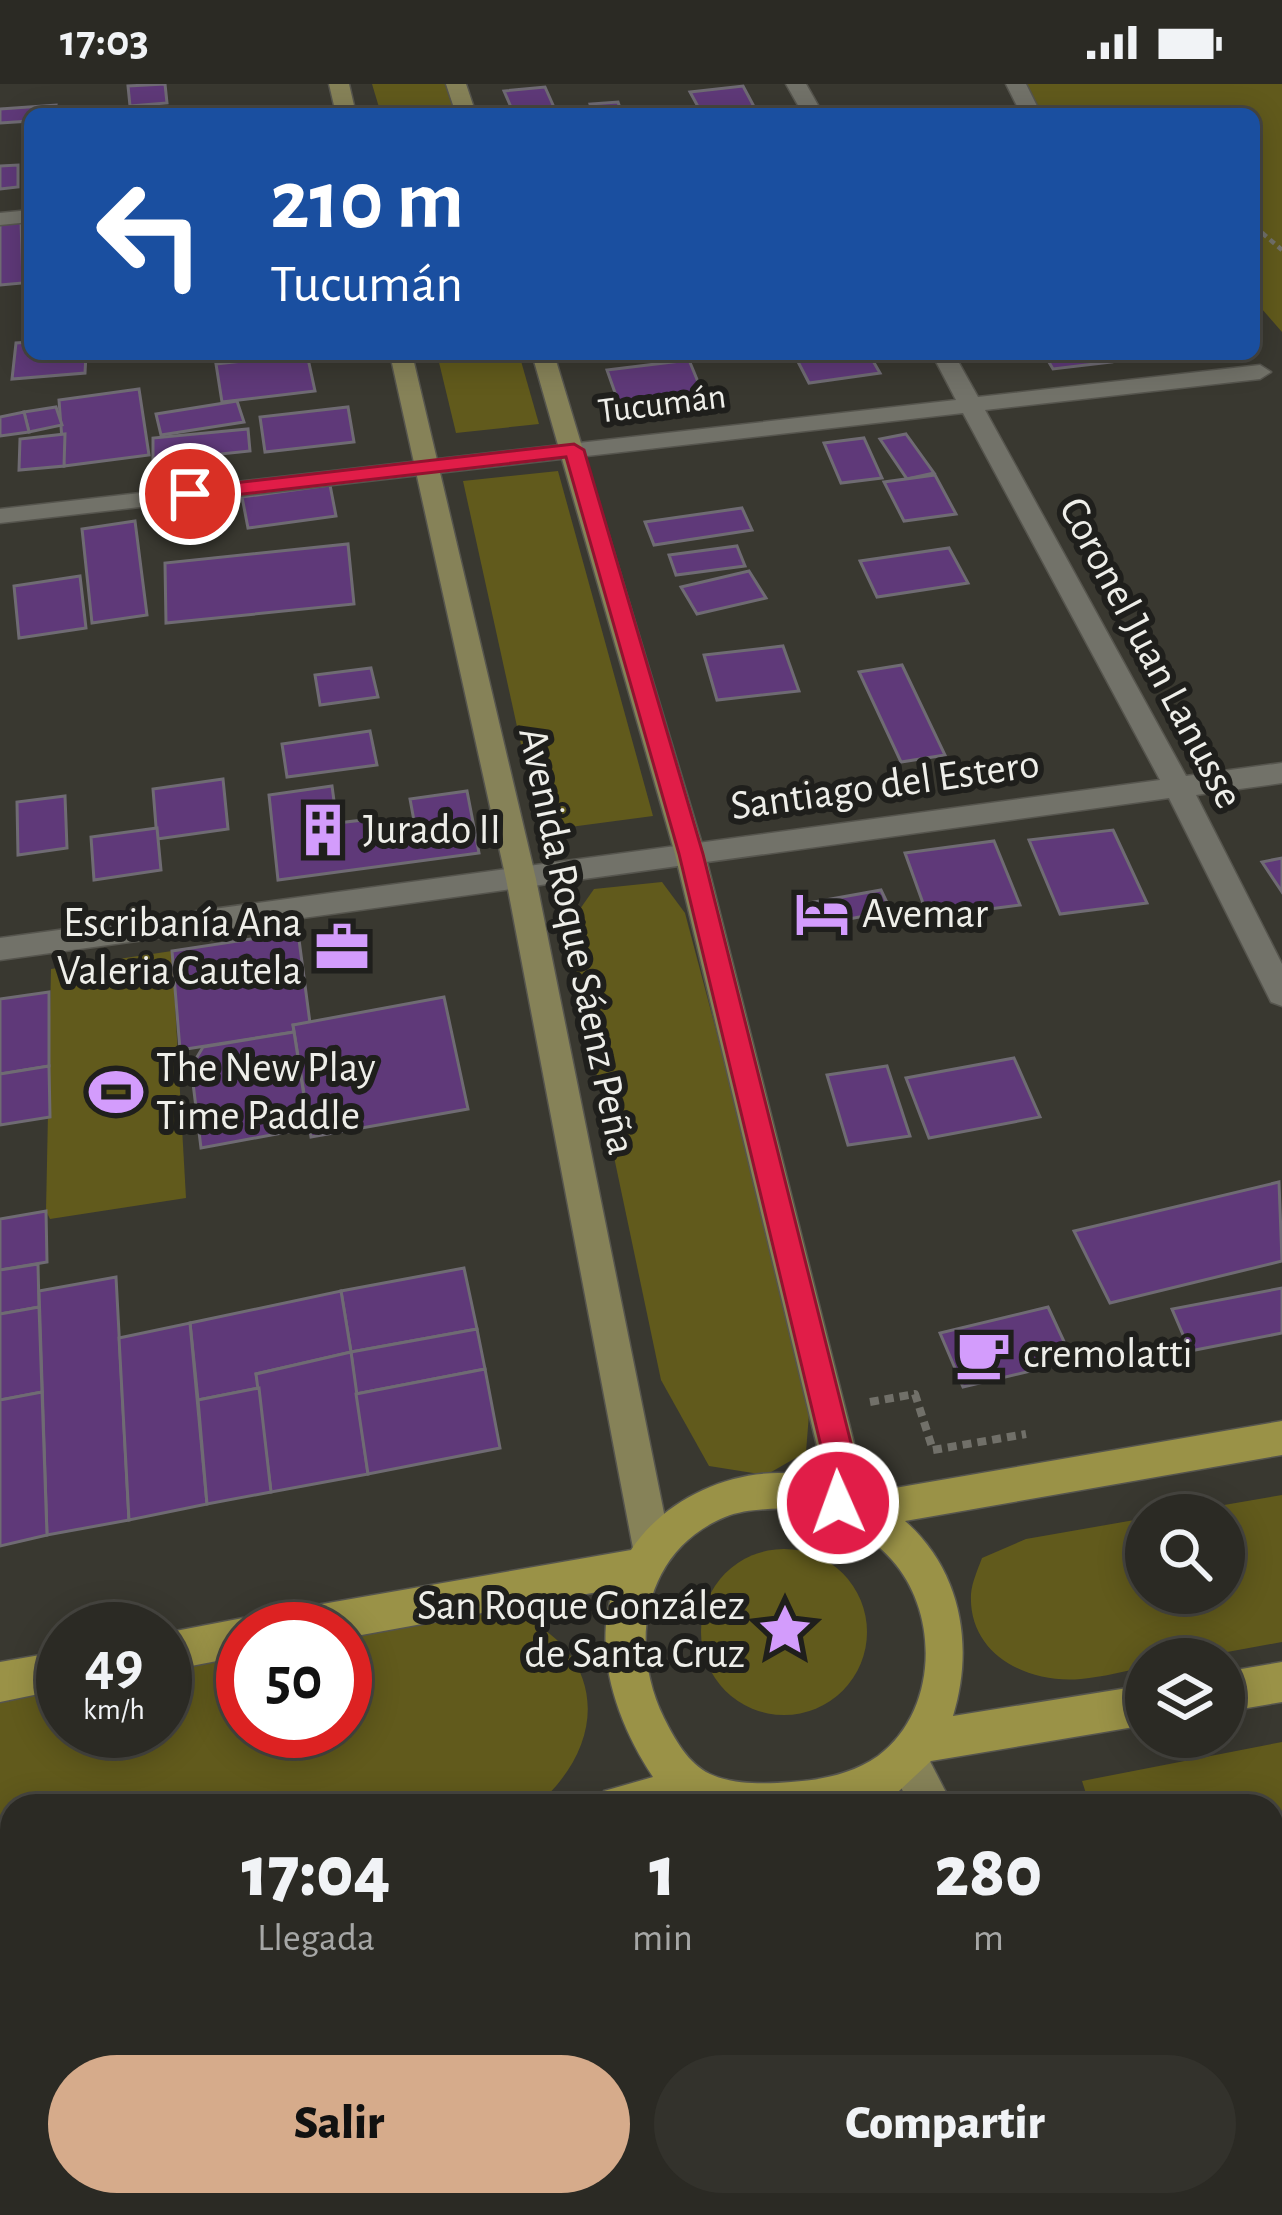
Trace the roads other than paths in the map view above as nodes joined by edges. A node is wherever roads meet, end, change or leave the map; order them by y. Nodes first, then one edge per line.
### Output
1 (402, 360) edge
2 (545, 360) edge
3 (946, 360) edge
4 (1260, 371) dead end
5 (970, 405) junction
6 (574, 450) junction
7 (427, 467) junction
8 (0, 516) edge
9 (1282, 773) edge
10 (1178, 788) junction
11 (691, 854) junction
12 (521, 879) junction
13 (0, 949) edge
14 (1282, 994) edge
15 (1282, 1438) edge
16 (848, 1508) junction
17 (647, 1557) junction
18 (372, 1612) edge
19 (36, 1675) edge
20 (0, 1682) edge
21 (1282, 1682) edge
22 (1245, 1688) edge
23 (1125, 1710) edge
24 (913, 1750) junction
25 (702, 1794) edge
26 (844, 1794) edge
27 (928, 1794) edge

1 - 7 main road, Avenida Roque Sáenz Peña
2 - 6 main road
3 - 5 street, Coronel Juan Lanusse
4 - 5 street, Tucumán
5 - 6 street, Tucumán
5 - 10 street, Coronel Juan Lanusse
6 - 7 street, Tucumán
6 - 11 main road
7 - 8 street, Tucumán
7 - 12 main road, Avenida Roque Sáenz Peña
9 - 10 street, Santiago del Estero
10 - 11 street, Santiago del Estero
10 - 14 street, Coronel Juan Lanusse
11 - 12 street, Santiago del Estero
11 - 16 main road
12 - 13 street, Santiago del Estero
12 - 17 main road, Avenida Roque Sáenz Peña
15 - 16 main road
16 - 17 main road
16 - 24 main road
17 - 18 main road
17 - 25 main road
19 - 20 main road
21 - 22 main road
23 - 24 main road
24 - 26 main road
24 - 27 main road

